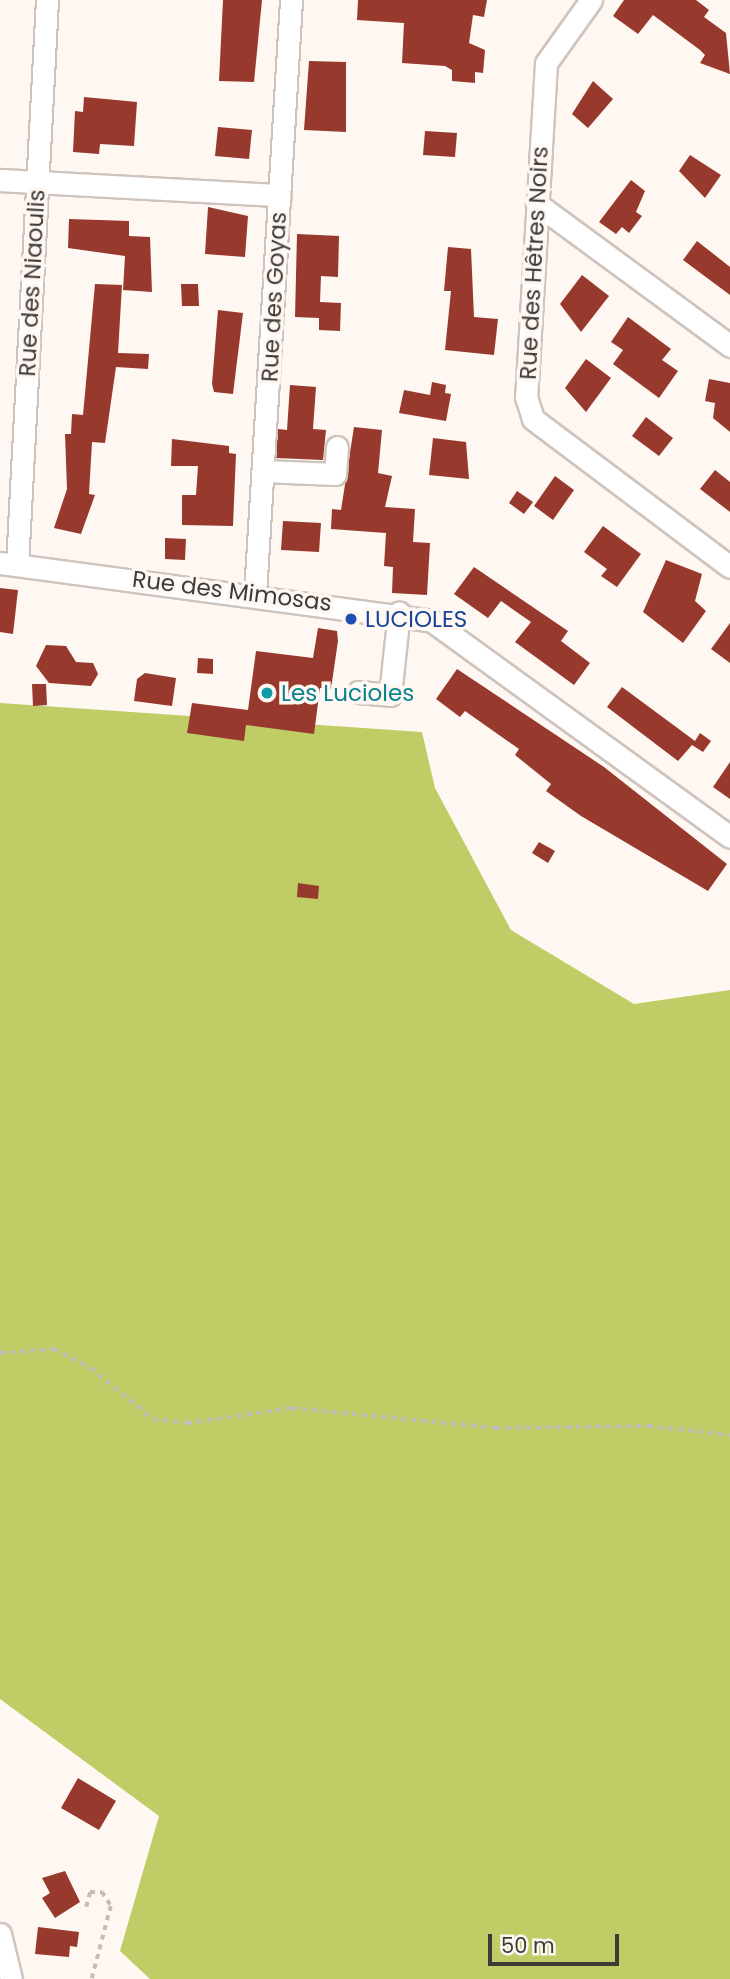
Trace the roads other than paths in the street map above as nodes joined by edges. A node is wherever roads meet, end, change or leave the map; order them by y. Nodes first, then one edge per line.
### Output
1 (47, 0) edge
2 (291, 0) edge
3 (584, 2) edge
4 (0, 180) edge
5 (38, 183) junction
6 (280, 195) junction
7 (537, 204) junction
8 (730, 346) edge
9 (337, 447) dead end
10 (263, 471) junction
11 (9, 564) edge
12 (730, 567) edge
13 (255, 594) junction
14 (399, 612) junction
15 (359, 692) dead end
16 (730, 837) edge
17 (0, 1934) edge
18 (11, 1979) edge

1 - 5 street, Rue des Niaoulis
2 - 6 street, Rue des Goyas
3 - 7 street, Rue des Hêtres Noirs
4 - 5 street
5 - 6 street
5 - 11 street, Rue des Niaoulis
6 - 10 street, Rue des Goyas
7 - 8 street
7 - 12 street, Rue des Hêtres Noirs
9 - 10 street
10 - 13 street, Rue des Goyas
11 - 13 street, Rue des Mimosas
13 - 14 street, Rue des Mimosas
14 - 15 street
14 - 16 street, Rue des Mimosas
17 - 18 street

